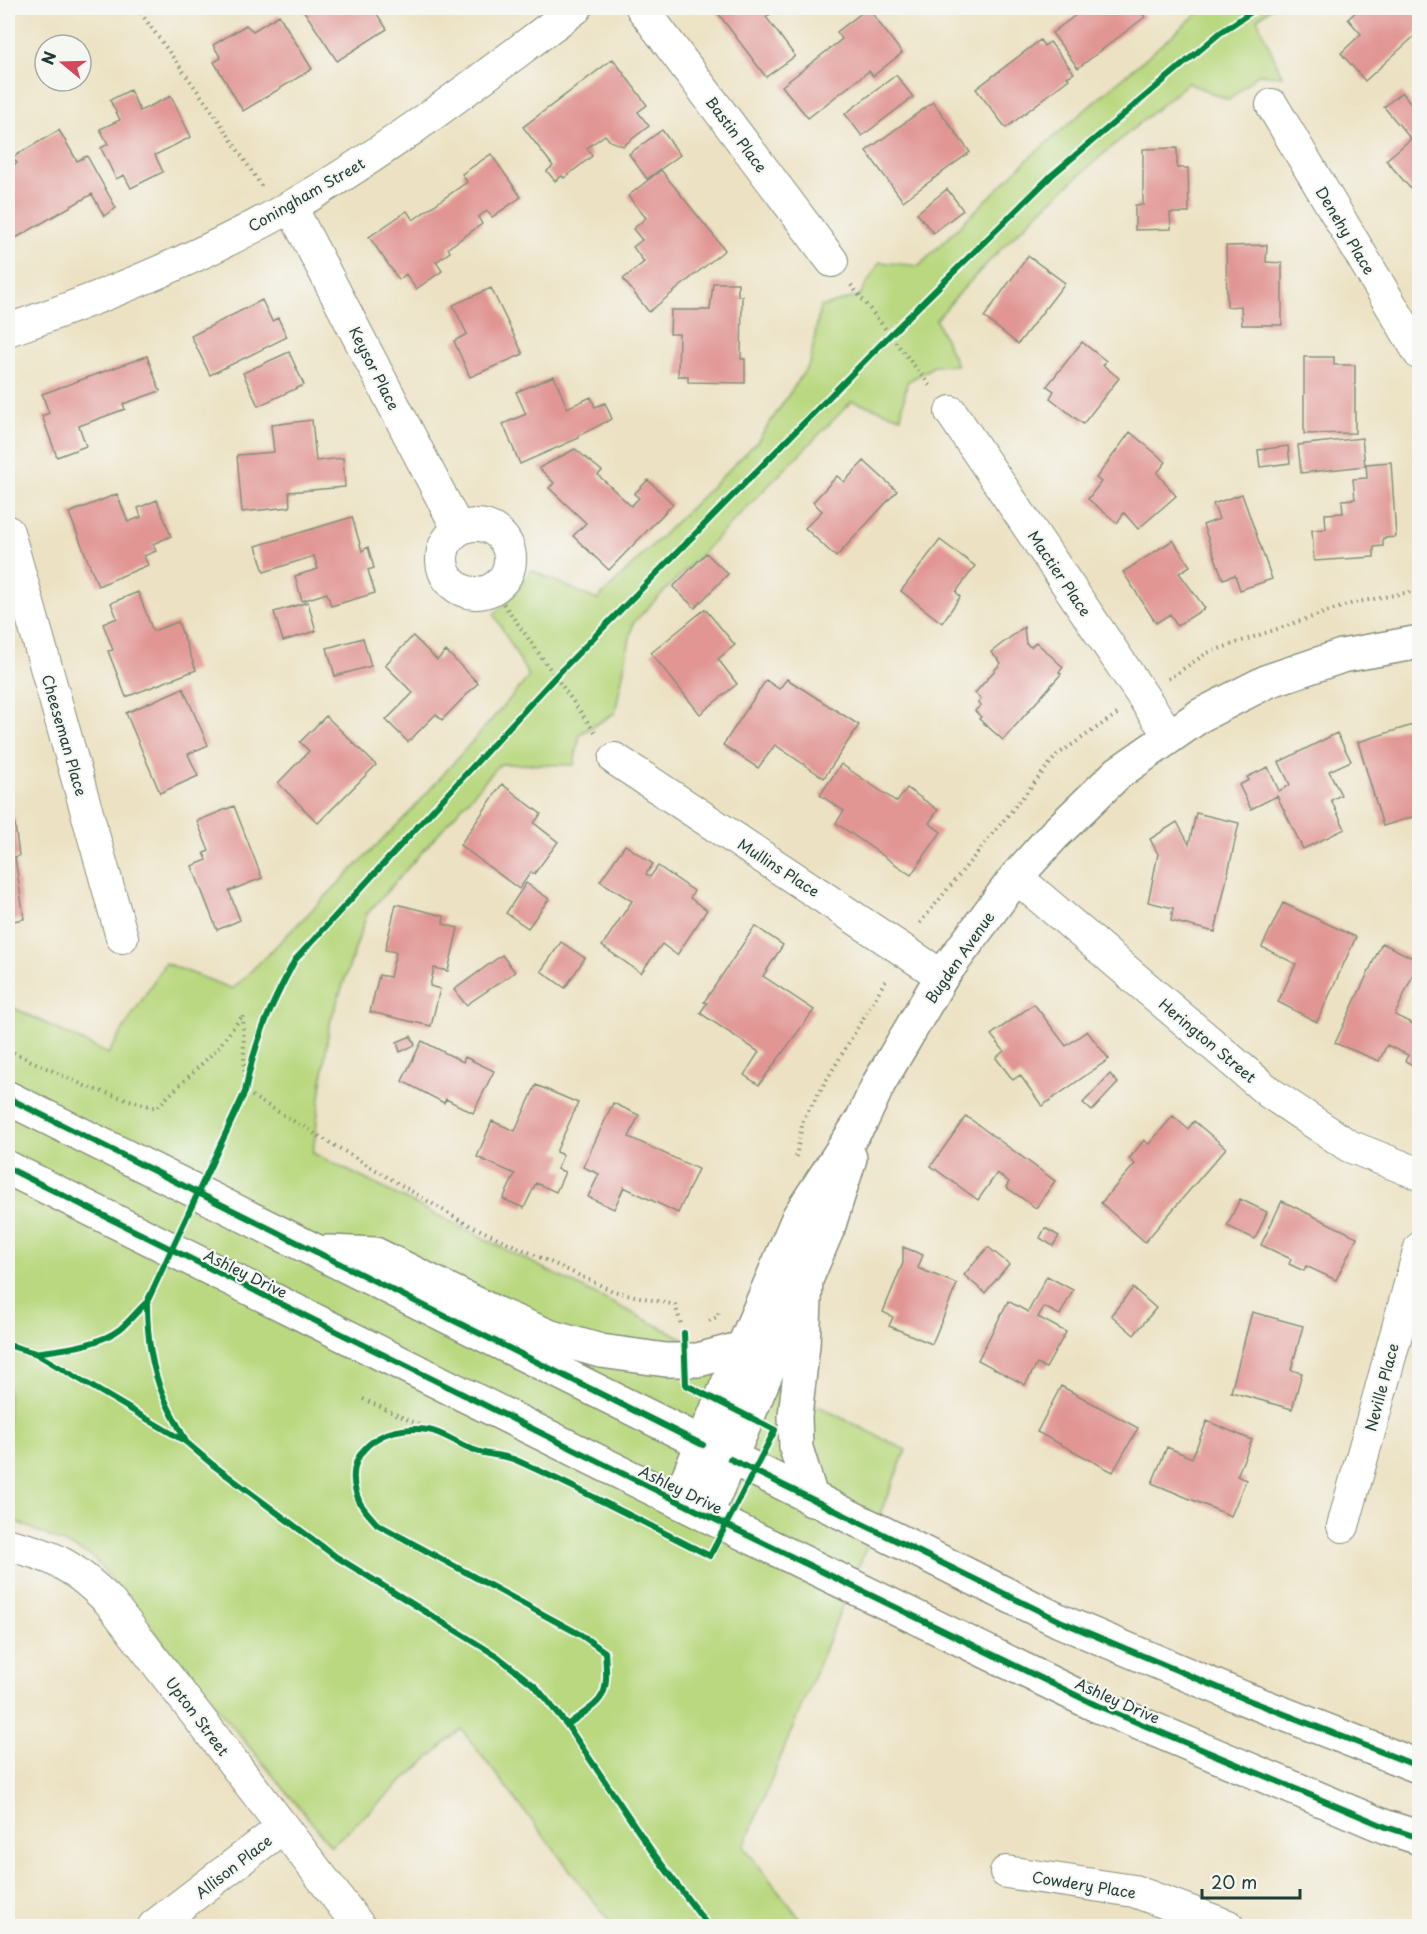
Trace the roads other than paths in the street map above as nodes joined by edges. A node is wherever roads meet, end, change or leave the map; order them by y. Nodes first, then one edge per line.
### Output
1 (576, 8) edge
2 (642, 8) edge
3 (1272, 105) dead end
4 (285, 210) junction
5 (832, 261) road end
6 (8, 330) edge
7 (1419, 354) edge
8 (951, 412) road end
9 (458, 529) junction
10 (8, 532) edge
11 (1419, 642) edge
12 (1169, 735) junction
13 (615, 759) road end
14 (1016, 877) junction
15 (122, 937) dead end
16 (942, 976) junction
17 (8, 1098) edge
18 (862, 1120) junction
19 (8, 1168) edge
20 (1419, 1174) edge
21 (1419, 1248) edge
22 (317, 1251) junction
23 (806, 1279) junction
24 (743, 1348) junction
25 (717, 1452) junction
26 (813, 1500) junction
27 (692, 1508) junction
28 (1343, 1526) dead end
29 (8, 1545) edge
30 (1419, 1767) edge
31 (283, 1827) junction
32 (1419, 1838) edge
33 (1006, 1872) dead end
34 (154, 1926) edge
35 (359, 1926) edge
36 (1228, 1926) edge

1 - 4 street, Coningham Street
2 - 5 street, Bastin Place
3 - 7 street, Denehy Place
4 - 6 street, Coningham Street
4 - 9 street, Keysor Place
8 - 12 street, Mactier Place
9 - 9 street
10 - 15 street, Cheeseman Place
11 - 12 main road, Bugden Avenue
12 - 14 main road, Bugden Avenue
13 - 16 street, Mullins Place
14 - 16 main road, Bugden Avenue
14 - 20 street, Herington Street
16 - 18 main road, Bugden Avenue
17 - 22 main road
18 - 23 main road
18 - 24 main road, Bugden Avenue
19 - 27 main road, Ashley Drive
21 - 28 street, Neville Place
22 - 24 main road
22 - 25 main road
23 - 25 main road
23 - 26 main road
24 - 25 main road, Bugden Avenue
25 - 26 main road
25 - 27 main road, Bugden Avenue
26 - 30 main road
27 - 32 main road, Ashley Drive
29 - 31 street, Upton Street
31 - 34 street, Allison Place
31 - 35 street, Upton Street
33 - 36 street, Cowdery Place

